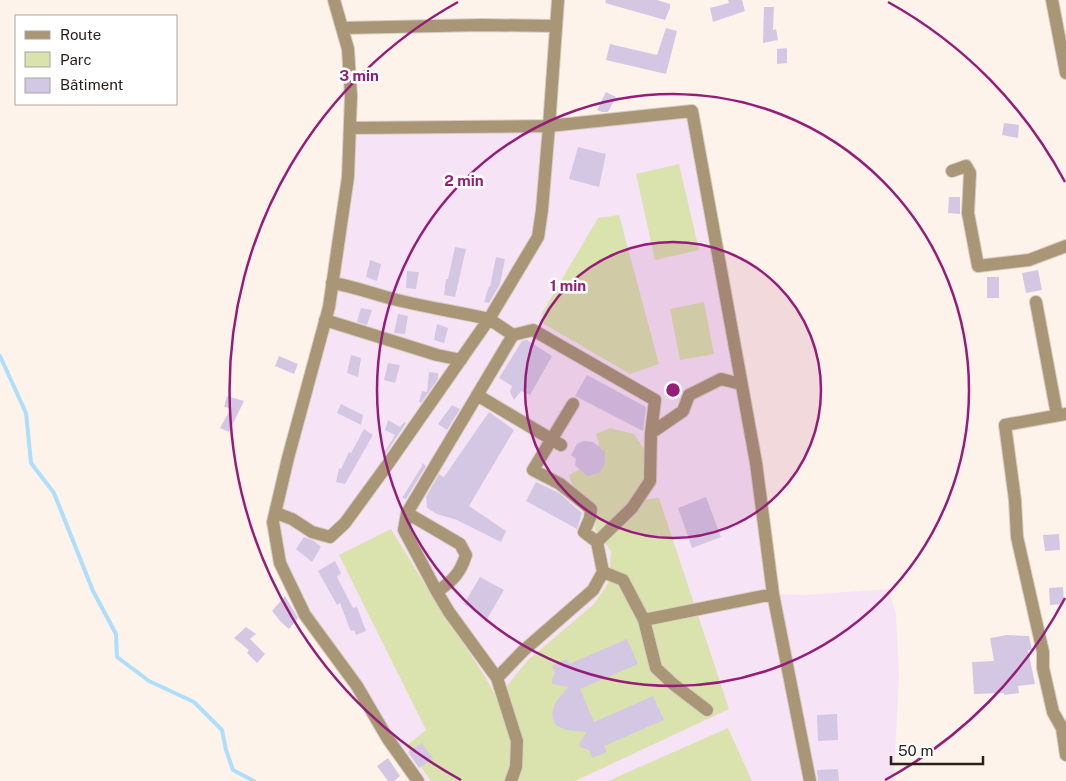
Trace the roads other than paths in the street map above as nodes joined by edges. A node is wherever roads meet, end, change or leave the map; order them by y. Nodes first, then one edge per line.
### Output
1 (334, 0) edge
2 (558, 0) edge
3 (1052, 0) edge
4 (556, 26) junction
5 (342, 28) junction
6 (1066, 73) edge
7 (550, 126) junction
8 (350, 128) junction
9 (952, 172) dead end
10 (1066, 246) edge
11 (332, 283) junction
12 (1036, 302) dead end
13 (489, 319) junction
14 (325, 320) junction
15 (513, 335) junction
16 (461, 360) junction
17 (741, 384) junction
18 (477, 395) junction
19 (573, 404) dead end
20 (1061, 414) edge
21 (650, 433) junction
22 (556, 442) junction
23 (276, 513) junction
24 (407, 513) junction
25 (597, 542) junction
26 (603, 572) junction
27 (438, 592) junction
28 (773, 594) junction
29 (644, 620) junction
30 (497, 678) junction
31 (707, 710) dead end
32 (1066, 755) edge
33 (418, 781) edge
34 (511, 781) edge
35 (810, 781) edge

1 - 5 street
2 - 4 street
3 - 6 street
4 - 5 street
4 - 7 street
5 - 8 street
7 - 8 street
7 - 13 street
7 - 17 street
8 - 11 street
9 - 10 street
11 - 13 street
11 - 14 street
12 - 20 street
13 - 15 street
13 - 16 street
14 - 16 street
14 - 23 street
15 - 18 street
15 - 21 street
16 - 23 street
17 - 21 street
17 - 28 street
18 - 22 street
18 - 24 street
19 - 22 street
20 - 32 street
21 - 25 street
22 - 25 street
23 - 33 street
24 - 27 street
24 - 27 street
25 - 26 street
26 - 29 street
26 - 30 street
27 - 30 street
28 - 29 street
28 - 35 street
29 - 31 street
30 - 34 street

